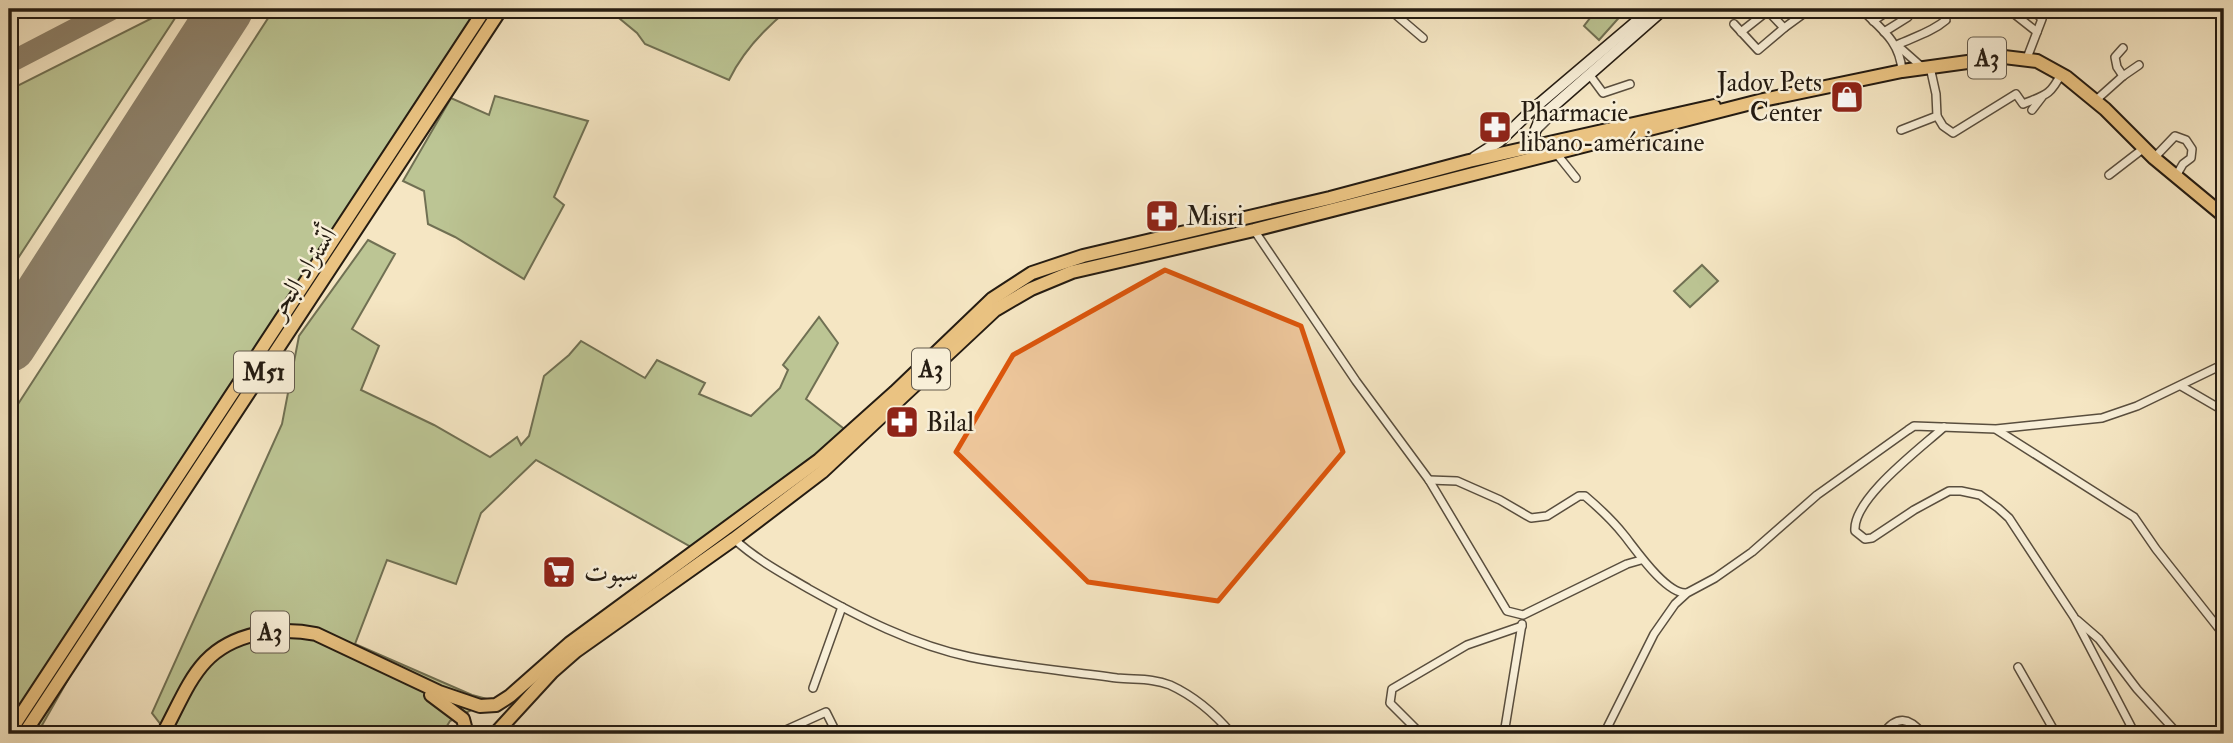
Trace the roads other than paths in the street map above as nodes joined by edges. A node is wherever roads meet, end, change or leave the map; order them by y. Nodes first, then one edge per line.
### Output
1 (485, 9) edge
2 (501, 9) edge
3 (1389, 9) edge
4 (1628, 9) edge
5 (1651, 9) edge
6 (1664, 9) edge
7 (1768, 9) edge
8 (1810, 9) edge
9 (1833, 9) edge
10 (1859, 9) edge
11 (1891, 9) edge
12 (1943, 9) edge
13 (2008, 9) edge
14 (2032, 9) edge
15 (1908, 17) dead end
16 (1639, 20) junction
17 (1873, 21) junction
18 (1734, 24) dead end
19 (1784, 28) junction
20 (1741, 32) junction
21 (1884, 32) junction
22 (2037, 32) junction
23 (1423, 38) dead end
24 (1897, 45) junction
25 (2123, 48) dead end
26 (2027, 58) junction
27 (2139, 65) dead end
28 (1926, 67) junction
29 (1902, 71) junction
30 (1589, 74) junction
31 (2061, 74) junction
32 (2123, 76) junction
33 (1630, 83) dead end
34 (2043, 96) junction
35 (1763, 100) junction
36 (2095, 102) junction
37 (2032, 110) dead end
38 (1561, 113) dead end
39 (1937, 116) junction
40 (1901, 130) dead end
41 (1535, 139) junction
42 (2144, 148) junction
43 (1555, 152) junction
44 (2154, 158) junction
45 (1469, 161) junction
46 (2109, 175) dead end
47 (2176, 176) junction
48 (1576, 178) dead end
49 (2224, 216) edge
50 (1254, 230) junction
51 (2224, 364) edge
52 (2181, 386) junction
53 (2224, 411) edge
54 (1944, 427) junction
55 (1996, 429) junction
56 (1429, 480) junction
57 (734, 538) junction
58 (1642, 560) junction
59 (1670, 587) junction
60 (1687, 593) junction
61 (1675, 604) junction
62 (842, 607) junction
63 (1523, 615) junction
64 (2074, 617) junction
65 (1522, 626) junction
66 (2224, 635) edge
67 (2018, 667) dead end
68 (416, 684) junction
69 (813, 688) dead end
70 (9, 733) edge
71 (24, 734) edge
72 (163, 734) edge
73 (467, 734) edge
74 (495, 734) edge
75 (777, 734) edge
76 (837, 734) edge
77 (1232, 734) edge
78 (1421, 734) edge
79 (1504, 734) edge
80 (1604, 734) edge
81 (1883, 734) edge
82 (1923, 734) edge
83 (2056, 734) edge
84 (2135, 734) edge
85 (2178, 734) edge

1 - 70 highway, أتستراد البحر / M51
2 - 71 highway, أتستراد البحر / M51
3 - 23 street
4 - 16 street
5 - 16 street
6 - 30 street
7 - 19 street
7 - 20 street
8 - 19 street
9 - 10 street
10 - 17 street
11 - 17 street
12 - 24 street
13 - 22 street
14 - 22 street
15 - 21 street
16 - 45 street
17 - 21 street
18 - 20 street
19 - 20 street
21 - 24 street
22 - 26 street
24 - 28 street
24 - 29 street
25 - 32 street
26 - 28 highway, A3
26 - 31 highway, A3
27 - 32 street
28 - 29 highway, A3
28 - 39 street
29 - 35 highway, A3
30 - 33 street
30 - 41 street
31 - 34 street
31 - 36 highway, A3
32 - 36 street
34 - 37 street
34 - 39 street
35 - 41 highway, A3
35 - 43 highway, A3
36 - 42 highway, A3
38 - 41 street
39 - 40 street
41 - 45 highway, A3
42 - 44 highway, A3
42 - 46 street
43 - 48 street
43 - 50 highway, A3
44 - 47 highway, A3
44 - 47 street
45 - 68 highway, A3
47 - 49 highway, A3
50 - 56 street
50 - 57 highway, A3
51 - 52 street
52 - 53 street
52 - 55 street
54 - 55 street
54 - 60 street
54 - 64 street
55 - 66 street
56 - 58 street
56 - 63 street
57 - 62 street
57 - 74 highway, A3
58 - 59 street
58 - 63 street
59 - 60 street
59 - 61 street
60 - 61 street
61 - 80 street
62 - 69 street
62 - 77 street
63 - 65 street
64 - 84 street
64 - 85 street
65 - 78 street
65 - 79 street
67 - 83 street
68 - 72 highway, A3
68 - 73 highway
75 - 76 street
81 - 82 street

